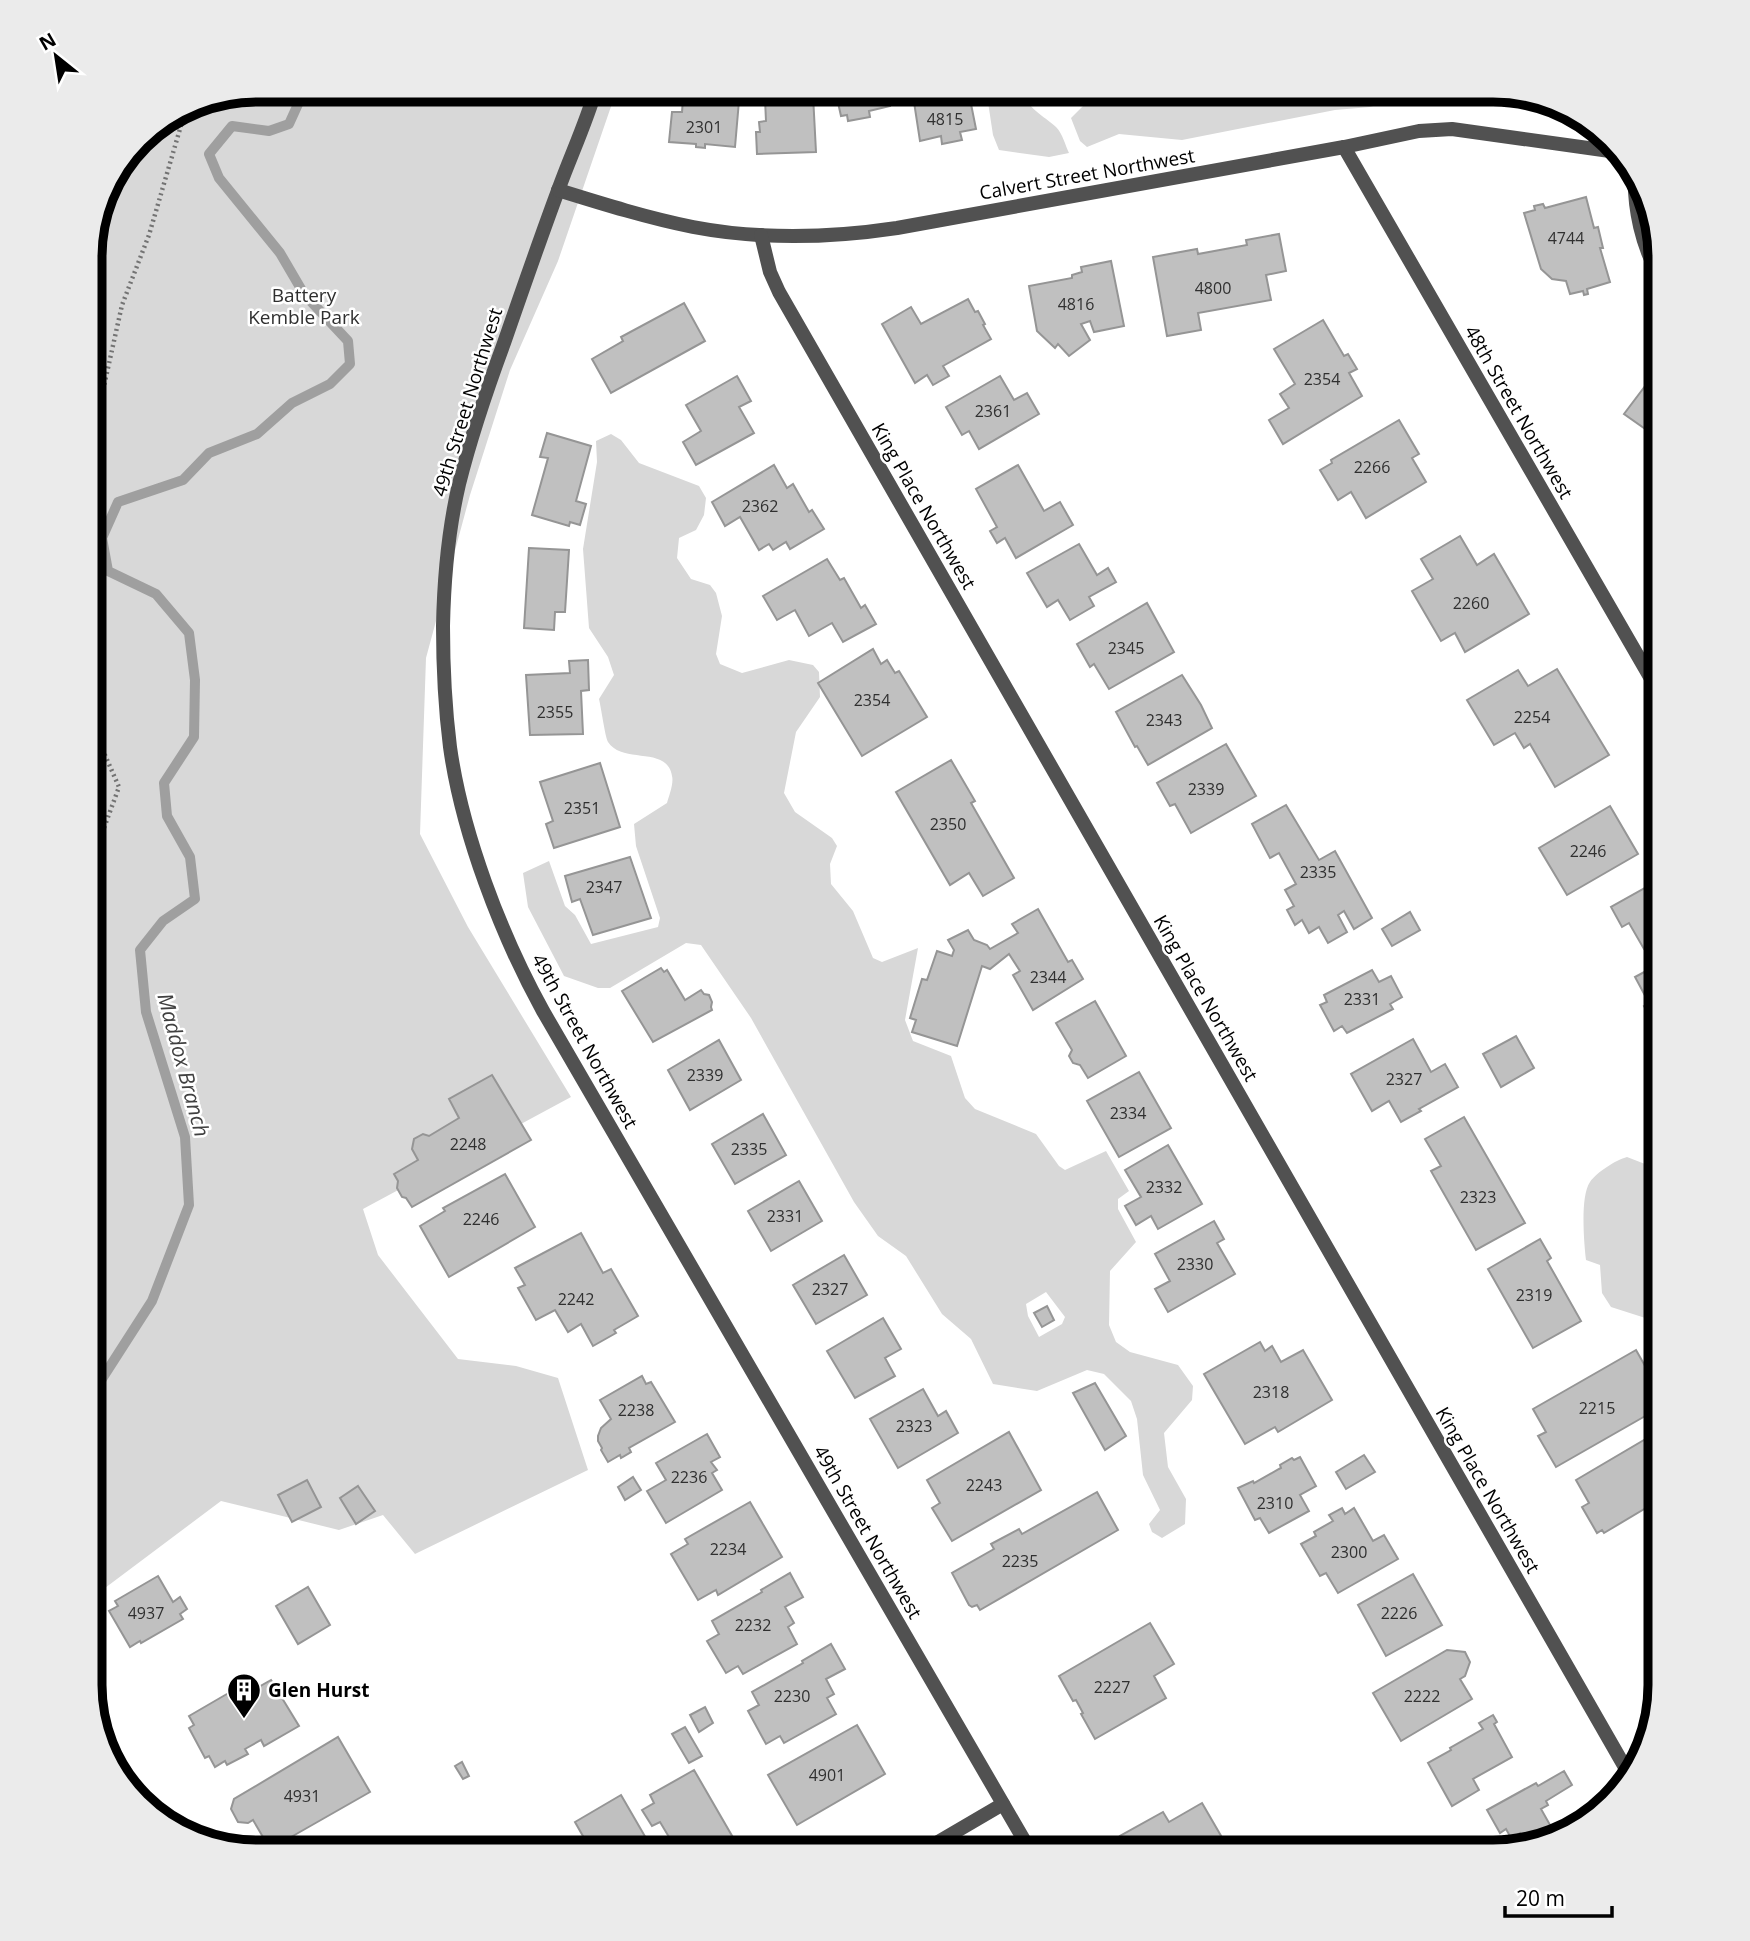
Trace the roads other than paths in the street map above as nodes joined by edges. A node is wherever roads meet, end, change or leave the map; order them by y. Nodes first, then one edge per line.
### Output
1 (591, 102) edge
2 (1345, 147) junction
3 (1606, 151) edge
4 (558, 191) junction
5 (1636, 197) edge
6 (761, 235) junction
7 (1648, 249) edge
8 (1648, 673) edge
9 (1625, 1767) edge
10 (1003, 1804) junction
11 (942, 1840) edge
12 (1024, 1840) edge

1 - 4 street, 49th Street Northwest
2 - 3 street, Calvert Street Northwest
2 - 6 street, Calvert Street Northwest
2 - 8 street, 48th Street Northwest
4 - 6 street, Calvert Street Northwest
4 - 10 street, 49th Street Northwest
5 - 7 street
6 - 9 street, King Place Northwest
10 - 11 street
10 - 12 street, 49th Street Northwest

